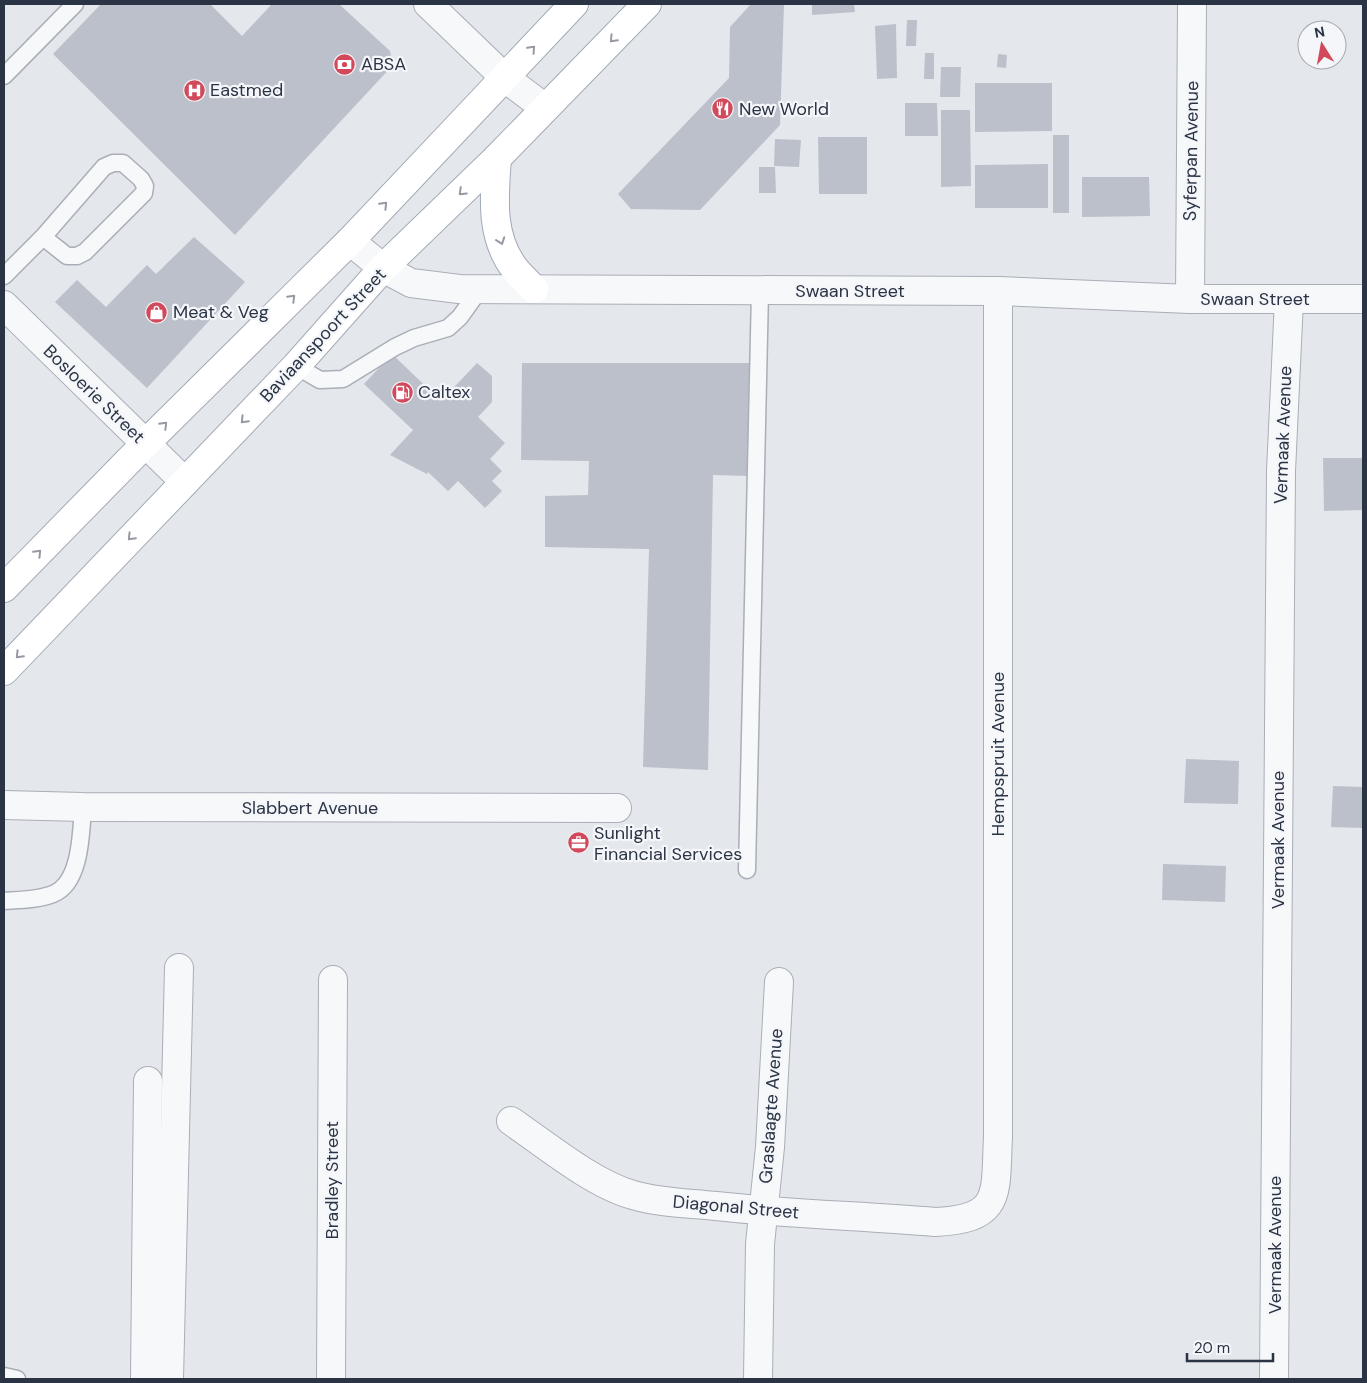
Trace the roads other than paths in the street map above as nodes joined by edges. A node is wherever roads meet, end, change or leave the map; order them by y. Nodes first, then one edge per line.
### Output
1 (75, 4) edge
2 (428, 4) edge
3 (574, 4) edge
4 (647, 4) edge
5 (1192, 4) edge
6 (4, 76) edge
7 (505, 78) junction
8 (546, 108) junction
9 (496, 158) junction
10 (43, 237) junction
11 (350, 241) junction
12 (383, 268) junction
13 (4, 276) edge
14 (480, 289) junction
15 (534, 289) junction
16 (760, 291) junction
17 (998, 291) junction
18 (1190, 299) junction
19 (1363, 299) edge
20 (1289, 300) junction
21 (4, 305) edge
22 (296, 366) junction
23 (145, 444) junction
24 (185, 482) junction
25 (4, 588) edge
26 (4, 671) edge
27 (4, 805) edge
28 (83, 807) junction
29 (617, 808) dead end
30 (747, 870) dead end
31 (4, 901) edge
32 (179, 968) dead end
33 (333, 980) dead end
34 (779, 982) dead end
35 (148, 1081) dead end
36 (511, 1121) dead end
37 (763, 1212) junction
38 (981, 1212) joint
39 (4, 1376) edge
40 (16, 1379) edge
41 (145, 1379) edge
42 (169, 1379) edge
43 (331, 1379) edge
44 (758, 1379) edge
45 (1274, 1379) edge

1 - 6 lane
2 - 7 street
7 -> 3 main road
4 -> 8 main road, Baviaanspoort Street
5 - 18 street, Syferpan Avenue
7 - 8 street
11 -> 7 main road
8 - 9 main road, Baviaanspoort Street
9 -> 12 main road, Baviaanspoort Street
9 -> 15 main road
10 - 10 lane
10 - 13 lane
11 - 12 street, Swaan Street
23 -> 11 main road
12 - 14 street, Swaan Street
12 - 22 main road, Baviaanspoort Street
14 - 15 street, Swaan Street
14 - 22 lane
15 - 16 street, Swaan Street
16 - 17 street, Swaan Street
16 - 30 lane
17 - 18 street, Swaan Street
17 - 38 street, Hempspruit Avenue
18 - 20 street, Swaan Street
19 - 20 street, Swaan Street
20 - 45 street, Vermaak Avenue
21 - 23 street, Bosloerie Street
22 -> 24 main road, Baviaanspoort Street
23 - 24 street, Bosloerie Street
25 -> 23 main road
24 -> 26 main road, Baviaanspoort Street
27 - 28 street, Slabbert Avenue
28 - 29 street, Slabbert Avenue
28 - 31 lane
32 - 42 street
33 - 43 street, Bradley Street
34 - 37 street, Graslaagte Avenue
35 - 41 street
36 - 37 street, Diagonal Street
37 - 38 street, Diagonal Street
37 - 44 street, Graslaagte Avenue
39 - 40 lane

